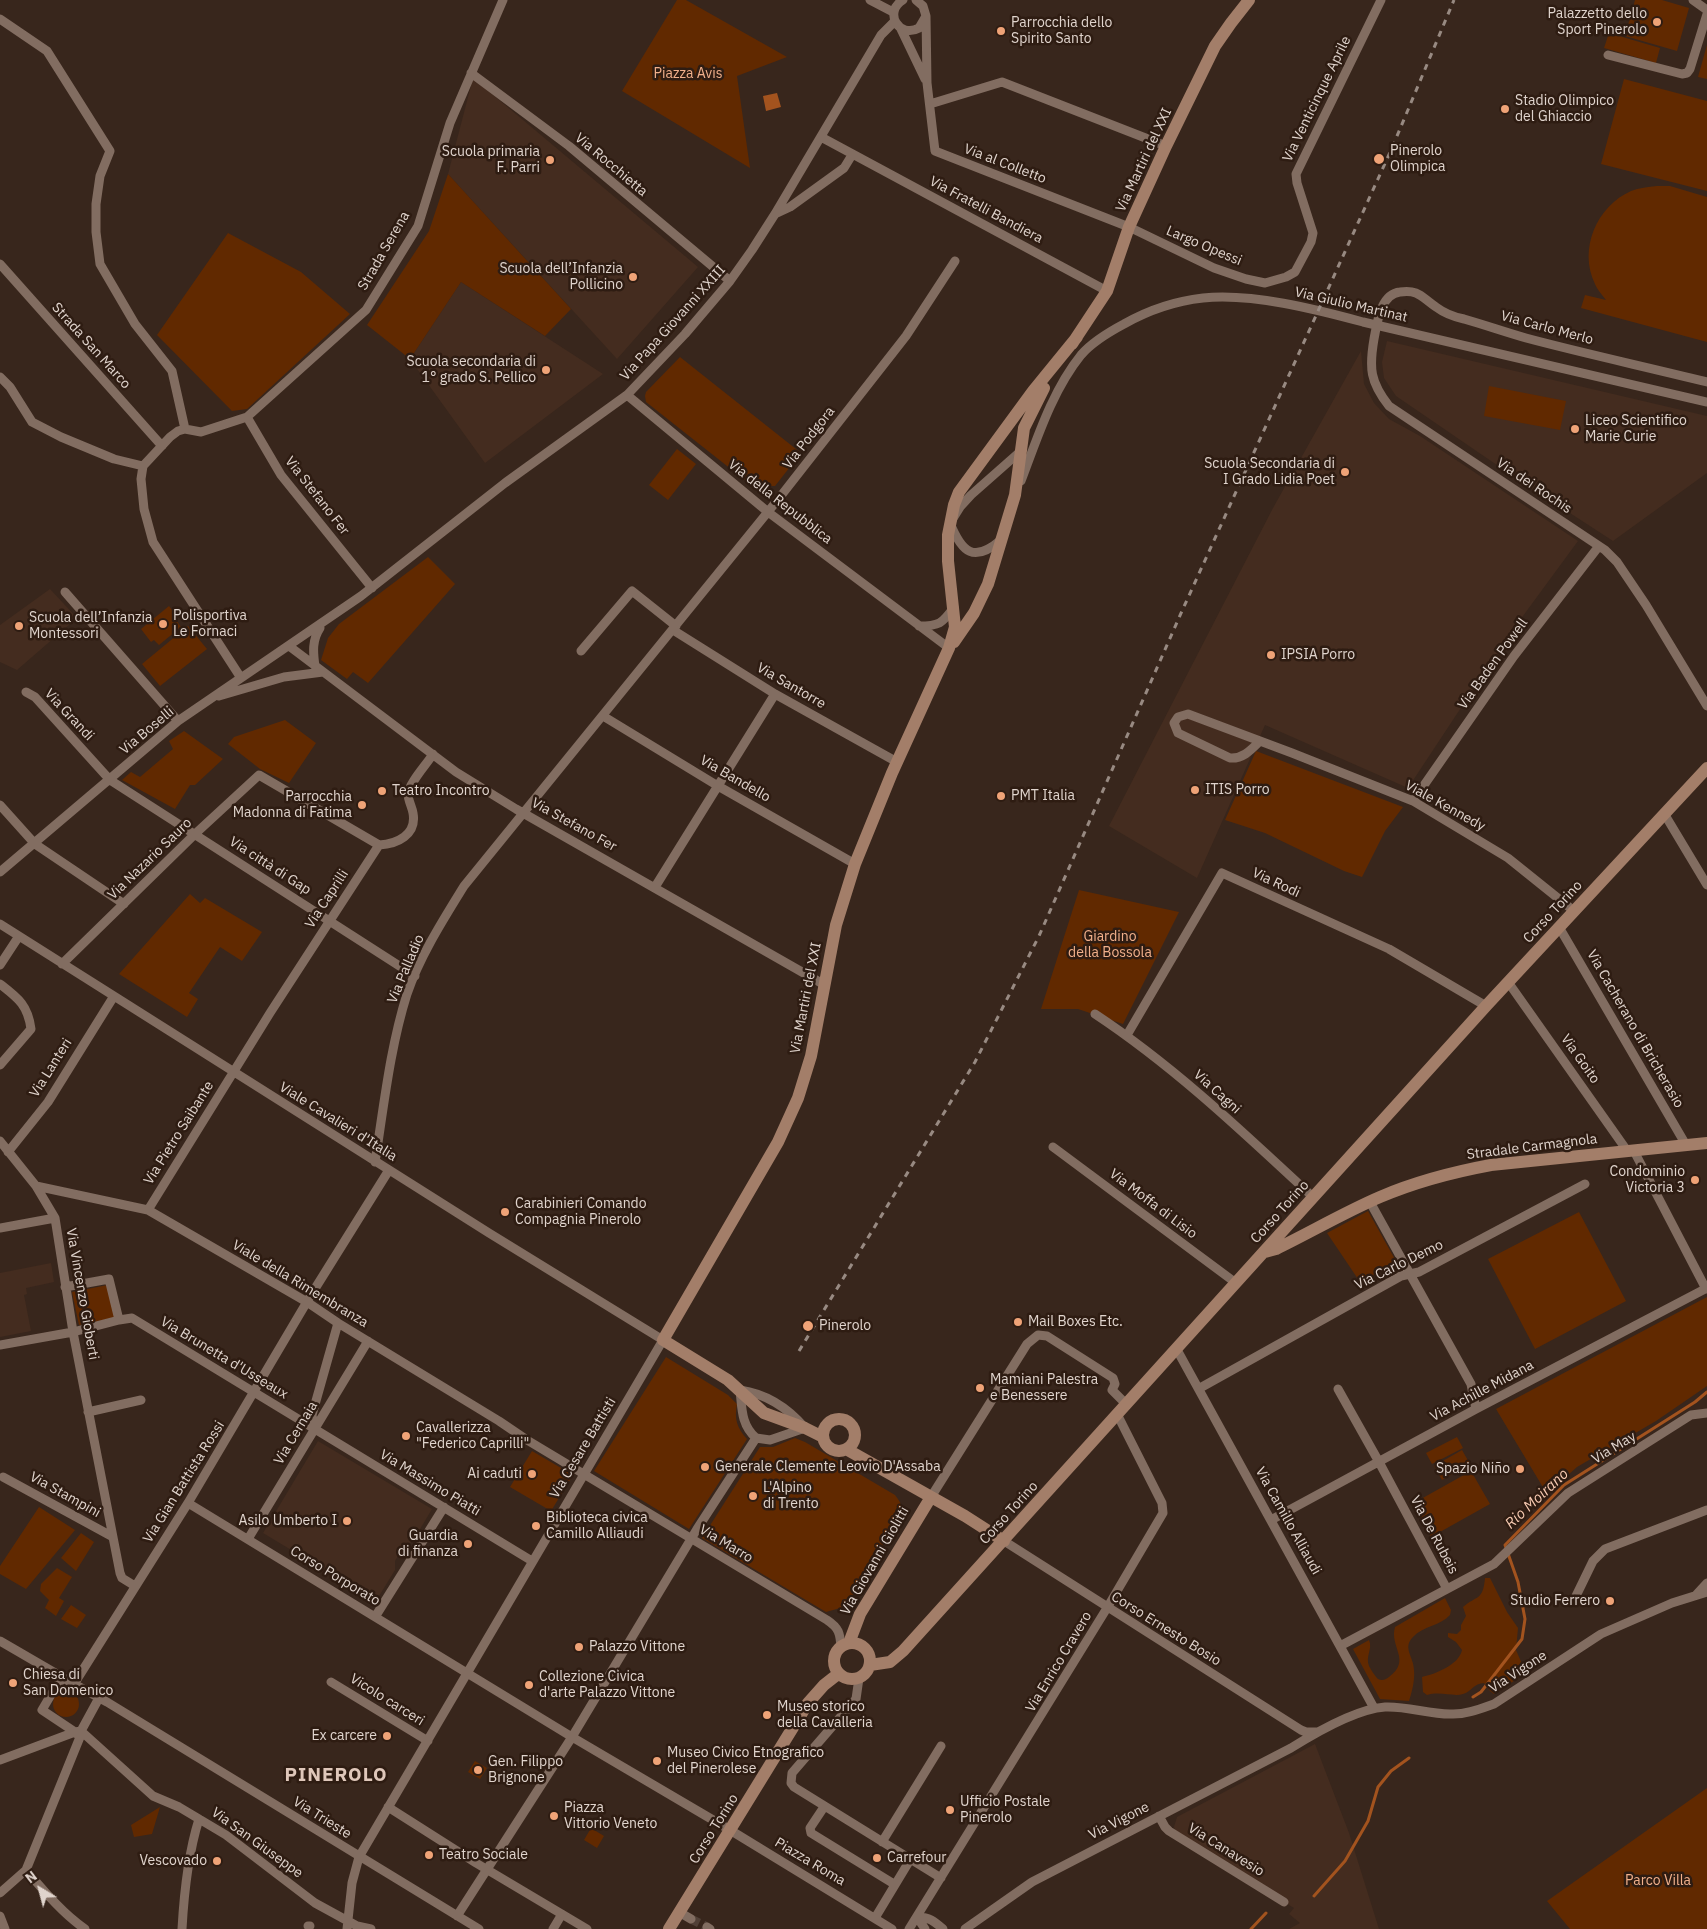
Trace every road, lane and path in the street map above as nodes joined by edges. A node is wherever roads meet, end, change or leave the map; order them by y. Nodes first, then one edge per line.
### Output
1 (503, 0) edge
2 (870, 0) edge
3 (902, 0) edge
4 (1249, 0) edge
5 (1381, 0) edge
6 (1693, 0) edge
7 (920, 1) edge
8 (1707, 10) edge
9 (1707, 14) edge
10 (926, 16) junction
11 (894, 17) junction
12 (0, 19) edge
13 (901, 29) junction
14 (1608, 55) dead end
15 (471, 73) junction
16 (927, 83) junction
17 (930, 104) junction
18 (821, 137) junction
19 (1166, 146) junction
20 (852, 155) junction
21 (775, 214) junction
22 (1129, 227) junction
23 (1311, 242) joint
24 (955, 261) dead end
25 (0, 264) edge
26 (730, 281) junction
27 (1107, 291) junction
28 (1389, 298) joint
29 (1076, 337) junction
30 (0, 377) edge
31 (1707, 382) edge
32 (627, 395) junction
33 (1707, 402) edge
34 (247, 417) junction
35 (184, 429) junction
36 (1040, 429) junction
37 (162, 446) junction
38 (1020, 453) junction
39 (143, 466) junction
40 (1015, 495) junction
41 (768, 512) junction
42 (950, 523) junction
43 (1001, 540) junction
44 (1599, 546) junction
45 (372, 588) junction
46 (65, 592) dead end
47 (954, 607) junction
48 (322, 625) junction
49 (919, 626) junction
50 (675, 628) junction
51 (289, 646) junction
52 (949, 648) junction
53 (581, 651) dead end
54 (315, 666) junction
55 (323, 672) junction
56 (241, 678) junction
57 (26, 692) dead end
58 (775, 694) junction
59 (212, 698) junction
60 (1707, 706) edge
61 (603, 716) junction
62 (178, 721) junction
63 (1260, 741) junction
64 (433, 754) junction
65 (897, 762) junction
66 (1707, 768) edge
67 (110, 780) junction
68 (718, 786) junction
69 (1413, 801) junction
70 (0, 805) edge
71 (524, 813) junction
72 (1665, 815) junction
73 (195, 834) junction
74 (35, 844) junction
75 (378, 845) junction
76 (855, 864) junction
77 (0, 872) edge
78 (1707, 885) edge
79 (655, 887) junction
80 (124, 904) junction
81 (1574, 911) junction
82 (330, 921) junction
83 (0, 924) edge
84 (1559, 927) junction
85 (18, 936) junction
86 (62, 964) junction
87 (0, 965) edge
88 (415, 976) junction
89 (1508, 982) junction
90 (0, 984) edge
91 (824, 984) junction
92 (114, 996) junction
93 (1486, 1006) junction
94 (1095, 1014) dead end
95 (1126, 1035) junction
96 (0, 1065) edge
97 (233, 1072) junction
98 (0, 1141) edge
99 (1707, 1143) edge
100 (1686, 1145) junction
101 (1053, 1147) dead end
102 (8, 1152) junction
103 (1631, 1152) junction
104 (375, 1162) junction
105 (389, 1170) junction
106 (1585, 1184) dead end
107 (36, 1186) junction
108 (1314, 1198) junction
109 (1370, 1202) junction
110 (148, 1210) junction
111 (55, 1218) junction
112 (0, 1228) edge
113 (1265, 1252) junction
114 (1409, 1273) junction
115 (1236, 1283) junction
116 (65, 1287) junction
117 (1707, 1289) edge
118 (307, 1302) junction
119 (119, 1320) junction
120 (338, 1323) junction
121 (74, 1332) junction
122 (663, 1340) junction
123 (368, 1341) junction
124 (0, 1345) edge
125 (1176, 1348) junction
126 (1200, 1388) junction
127 (1338, 1389) dead end
128 (740, 1390) junction
129 (255, 1392) junction
130 (141, 1400) dead end
131 (1122, 1409) junction
132 (1476, 1409) junction
133 (88, 1412) junction
134 (1707, 1413) edge
135 (805, 1428) junction
136 (314, 1429) junction
137 (823, 1437) junction
138 (756, 1438) junction
139 (846, 1449) junction
140 (1379, 1462) junction
141 (584, 1474) junction
142 (3, 1477) dead end
143 (931, 1497) junction
144 (188, 1502) junction
145 (444, 1507) junction
146 (1707, 1510) edge
147 (1271, 1520) junction
148 (113, 1537) junction
149 (248, 1539) junction
150 (692, 1540) junction
151 (1004, 1541) junction
152 (532, 1561) junction
153 (1707, 1583) edge
154 (135, 1586) junction
155 (1447, 1589) junction
156 (1707, 1592) edge
157 (1696, 1595) junction
158 (1576, 1596) dead end
159 (1107, 1608) junction
160 (375, 1617) junction
161 (0, 1640) edge
162 (845, 1645) junction
163 (1340, 1646) junction
164 (870, 1665) junction
165 (467, 1673) junction
166 (838, 1674) junction
167 (60, 1676) junction
168 (860, 1678) junction
169 (332, 1682) dead end
170 (74, 1684) junction
171 (99, 1698) junction
172 (1374, 1708) junction
173 (1301, 1730) junction
174 (78, 1731) junction
175 (1316, 1732) junction
176 (572, 1737) junction
177 (428, 1741) junction
178 (941, 1746) dead end
179 (1291, 1748) junction
180 (0, 1760) edge
181 (388, 1807) junction
182 (824, 1807) junction
183 (1160, 1816) junction
184 (200, 1819) junction
185 (730, 1830) junction
186 (882, 1842) junction
187 (358, 1857) junction
188 (910, 1860) junction
189 (487, 1869) junction
190 (26, 1870) junction
191 (941, 1878) junction
192 (894, 1884) junction
193 (0, 1893) edge
194 (1284, 1902) dead end
195 (680, 1912) junction
196 (562, 1914) junction
197 (0, 1916) edge
198 (457, 1916) junction
199 (917, 1916) junction
200 (692, 1918) tunnel mouth
201 (874, 1918) junction
202 (348, 1925) edge
203 (5, 1929) edge
204 (85, 1929) edge
205 (182, 1929) edge
206 (372, 1929) edge
207 (479, 1929) edge
208 (553, 1929) edge
209 (587, 1929) edge
210 (669, 1929) edge
211 (892, 1929) edge
212 (909, 1929) edge
213 (926, 1929) edge
214 (943, 1929) edge
215 (965, 1929) edge

1 - 15 street, Strada Serena
2 - 11 street, Via al Colletto
3 - 11 street, Via Papa Giovanni XXIII
4 - 19 street, Via Martiri del XXI
5 - 23 street, Via Venticinque Aprile
6 - 8 street
7 - 10 street
9 - 14 street
10 - 13 street
10 - 16 street, Via al Colletto
11 - 13 street, Via al Colletto
11 - 18 street, Via Papa Giovanni XXIII
12 - 35 street
13 - 16 street, Via al Colletto
15 - 26 street, Via Rocchietta
15 - 34 street, Strada Serena
16 - 17 street, Via al Colletto
17 - 19 street
17 - 22 street, Via al Colletto
18 - 20 street, Via Fratelli Bandiera
18 - 21 street, Via Papa Giovanni XXIII
19 - 22 street, Via Martiri del XXI
20 - 21 street
20 - 27 street, Via Fratelli Bandiera
21 - 26 street, Via Papa Giovanni XXIII
22 - 23 street, Largo Opessi
22 - 27 street, Via Martiri del XXI
24 - 41 street, Via Podgora
25 - 37 street, Strada San Marco
26 - 32 street, Via Papa Giovanni XXIII
27 - 29 street, Via Martiri del XXI
28 - 31 street, Via Carlo Merlo
28 - 44 street, Via dei Rochis
29 - 38 street, Via Martiri del XXI
29 - 42 street, Via Martiri del XXI
30 - 39 street
32 - 41 street, Via della Repubblica
32 - 45 street, Via Papa Giovanni XXIII
33 - 36 street, Via Giulio Martinat
34 - 35 street
34 - 45 street, Via Stefano Fer
35 - 37 street
36 - 38 street
36 - 40 street, Via Martiri del XXI
37 - 39 street
38 - 40 street, Via Martiri del XXI
38 - 42 street
39 - 56 street
40 - 43 street, Via Martiri del XXI
41 - 49 street, Via della Repubblica
41 - 50 street, Via Podgora
42 - 43 street
42 - 47 street, Via Martiri del XXI
43 - 52 street, Via Martiri del XXI
44 - 60 street, Via dei Rochis
44 - 69 street, Via Baden Powell
45 - 48 street, Via Papa Giovanni XXIII
46 - 62 street
47 - 49 street
47 - 52 street, Via Martiri del XXI
48 - 51 street, Via Boselli
48 - 54 street
49 - 52 street, Via della Repubblica
50 - 53 street
50 - 58 street, Via Santorre
50 - 61 street, Via Podgora
51 - 54 street, Via Stefano Fer
51 - 56 street, Via Boselli
52 - 65 street, Via Martiri del XXI
54 - 55 street, Via Stefano Fer
55 - 59 street
55 - 64 street, Via Stefano Fer
56 - 59 street, Via Boselli
57 - 67 street, Via Grandi
58 - 65 street, Via Santorre
58 - 68 street
59 - 62 street, Via Boselli
61 - 68 street, Via Bandello
61 - 71 street, Via Podgora
62 - 67 street, Via Boselli
63 - 63 street, Viale Kennedy
63 - 69 street, Viale Kennedy
64 - 71 street, Via Stefano Fer
64 - 75 street
65 - 76 street, Via Martiri del XXI
66 - 72 street, Corso Torino
67 - 73 street, Via città di Gap
67 - 74 street, Via Boselli
68 - 76 street, Via Bandello
68 - 79 street
69 - 81 street, Viale Kennedy
70 - 74 street
71 - 79 street, Via Stefano Fer
71 - 88 street, Via Palladio
72 - 78 street
72 - 81 street, Corso Torino
73 - 75 street, Via Nazario Sauro
73 - 80 street, Via Nazario Sauro
73 - 82 street, Via città di Gap
74 - 77 street, Via Boselli
74 - 80 street
75 - 82 street, Via Caprilli
76 - 91 street, Via Martiri del XXI
79 - 91 street, Via Stefano Fer
80 - 86 street, Via Nazario Sauro
81 - 84 street, Corso Torino
82 - 88 street, Via città di Gap
82 - 97 street, Via Caprilli
83 - 85 street, Viale Cavalieri d'Italia
84 - 89 street, Corso Torino
84 - 100 street, Via Cacherano di Bricherasio
85 - 86 street, Viale Cavalieri d'Italia
85 - 87 street
86 - 92 street, Viale Cavalieri d'Italia
88 - 104 street, Via Palladio
89 - 93 street, Corso Torino
89 - 103 street, Via Goito
90 - 96 street
91 - 122 street, Via Martiri del XXI
92 - 97 street, Viale Cavalieri d'Italia
92 - 102 street, Via Lanteri
93 - 95 street, Via Rodi
93 - 108 street, Corso Torino
94 - 95 street, Via Cagni
95 - 108 street, Via Cagni
97 - 104 street, Viale Cavalieri d'Italia
97 - 110 street, Via Pietro Saibante
98 - 102 street
99 - 100 street, Stradale Carmagnola
100 - 103 street, Stradale Carmagnola
101 - 115 street, Via Moffa di Lisio
102 - 107 street
103 - 109 street, Stradale Carmagnola
103 - 117 street, Via Goito
104 - 105 street, Viale Cavalieri d'Italia
105 - 118 street, Via Gian Battista Rossi
105 - 122 street, Viale Cavalieri d'Italia
106 - 114 street, Via Carlo Demo
107 - 110 street, Viale della Rimembranza
107 - 111 street, Via Vincenzo Gioberti
108 - 113 street, Corso Torino
109 - 113 street, Stradale Carmagnola
109 - 114 street
110 - 118 street, Viale della Rimembranza
111 - 112 street
111 - 116 street, Via Vincenzo Gioberti
113 - 115 street, Corso Torino
114 - 126 street, Via Carlo Demo
114 - 132 street
115 - 125 street, Corso Torino
116 - 119 street
116 - 121 street, Via Vincenzo Gioberti
117 - 132 street, Via Achille Midana
118 - 120 street, Viale della Rimembranza
118 - 129 street, Via Gian Battista Rossi
119 - 121 street
119 - 129 street, Via Brunetta d'Usseaux
120 - 123 street, Viale della Rimembranza
120 - 136 street
121 - 124 street
121 - 133 street, Via Vincenzo Gioberti
122 - 128 street
122 - 141 street, Via Cesare Battisti
123 - 136 street, Via Cernaia
123 - 141 street, Viale della Rimembranza
125 - 126 street, Via Camillo Alliaudi
125 - 131 street, Corso Torino
126 - 147 street, Via Camillo Alliaudi
127 - 140 street, Via De Rubeis
128 - 135 street
128 - 138 street
129 - 136 street, Via Brunetta d'Usseaux
129 - 144 street, Via Gian Battista Rossi
130 - 133 street
131 - 143 street
131 - 151 street, Corso Torino
131 - 159 street, Via Enrico Cravero
132 - 140 street, Via Achille Midana
133 - 148 street, Via Vincenzo Gioberti
134 - 155 street, Via May
135 - 137 street
135 - 138 street
136 - 145 street, Via Massimo Piatti
136 - 149 street, Via Cernaia
137 - 139 street
137 - 139 street
138 - 150 street
139 - 143 street
140 - 147 street, Via Achille Midana
140 - 155 street, Via De Rubeis
141 - 150 street, Via Marro
141 - 152 street, Via Cesare Battisti
142 - 148 street, Via Stampini
143 - 151 street
143 - 162 street, Via Giovanni Giolitti
144 - 149 street, Corso Porporato
144 - 154 street, Via Gian Battista Rossi
145 - 152 street, Via Massimo Piatti
145 - 160 street
146 - 158 street
147 - 163 street, Via Camillo Alliaudi
148 - 154 street, Via Vincenzo Gioberti
149 - 160 street, Corso Porporato
150 - 162 street, Via Marro
150 - 176 street
151 - 159 street, Corso Ernesto Bosio
151 - 164 street, Corso Torino
152 - 165 street, Via Cesare Battisti
153 - 157 street, Via Vigone
154 - 170 street, Via Gian Battista Rossi
155 - 163 street, Via De Rubeis
156 - 157 street, Via Vigone
157 - 172 street, Via Vigone
159 - 173 street, Corso Ernesto Bosio
159 - 191 street, Via Enrico Cravero
160 - 165 street, Corso Porporato
161 - 167 street, Via Trieste
162 - 164 street
162 - 166 street
163 - 172 street, Via Camillo Alliaudi
164 - 168 street
165 - 176 street
165 - 177 street
166 - 168 street
166 - 185 street, Corso Torino
167 - 170 street, Via Trieste
167 - 174 street, Via San Giuseppe
168 - 182 street
169 - 177 street, Vicolo carceri
170 - 171 street, Via Trieste
171 - 174 street
171 - 187 street, Via Trieste
172 - 175 street, Via Vigone
173 - 175 street, Corso Ernesto Bosio
173 - 179 street
174 - 180 street
174 - 184 street, Via San Giuseppe
174 - 190 street
175 - 179 street, Via Vigone
176 - 185 street
176 - 189 street
177 - 181 street
178 - 186 street
179 - 183 street, Via Vigone
181 - 187 street
181 - 189 street
182 - 186 street
182 - 192 street, Piazza Roma
183 - 194 street, Via Canavesio
183 - 215 street, Via Vigone
184 - 202 street, Via San Giuseppe
184 - 205 street
185 - 195 street, Corso Torino
185 - 201 street, Piazza Roma
186 - 188 street
187 - 198 street, Via Trieste
187 - 202 street
188 - 191 street
188 - 192 street
189 - 196 street
189 - 198 street
190 - 193 street
190 - 204 street
191 - 199 street, Via Enrico Cravero
192 - 201 street
195 - 200 street
195 - 210 street, Corso Torino
196 - 208 street
196 - 209 street
197 - 203 street
198 - 207 street, Via Trieste
199 - 212 street, Via Enrico Cravero
199 - 213 street
199 - 214 street
201 - 211 street, Piazza Roma
202 - 206 street, Via San Giuseppe

